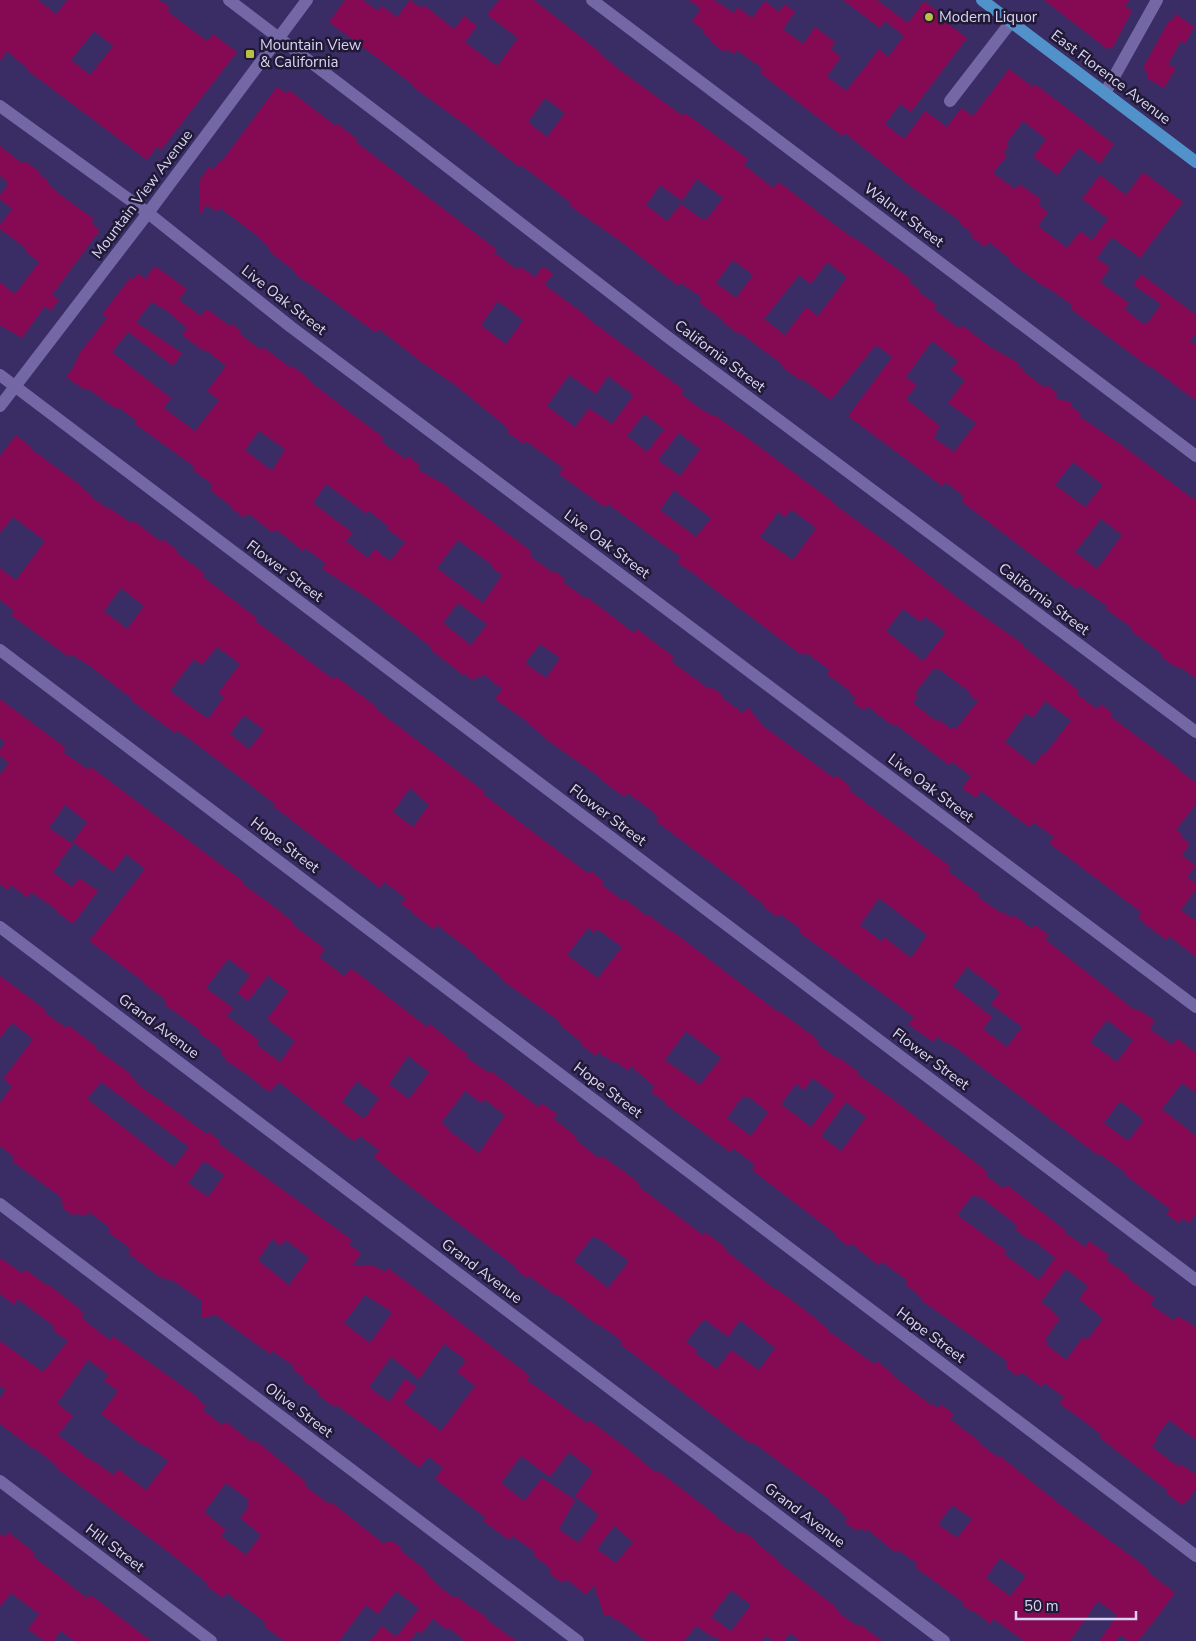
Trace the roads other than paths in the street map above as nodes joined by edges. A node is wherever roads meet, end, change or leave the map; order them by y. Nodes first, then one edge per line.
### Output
1 (229, 0) edge
2 (307, 0) edge
3 (592, 0) edge
4 (982, 0) edge
5 (1156, 0) edge
6 (1011, 22) junction
7 (279, 38) junction
8 (1105, 93) junction
9 (950, 101) dead end
10 (0, 106) edge
11 (1196, 162) edge
12 (148, 213) junction
13 (0, 375) edge
14 (15, 386) junction
15 (0, 406) edge
16 (1196, 456) edge
17 (0, 650) edge
18 (1196, 732) edge
19 (0, 927) edge
20 (1196, 1007) edge
21 (0, 1204) edge
22 (1196, 1280) edge
23 (0, 1481) edge
24 (1196, 1556) edge
25 (211, 1641) edge
26 (578, 1641) edge
27 (944, 1641) edge

1 - 7 street, California Street
2 - 7 street, Mountain View Avenue
3 - 16 street, Walnut Street
4 - 6 main road, East Florence Avenue
5 - 8 street
6 - 8 main road, East Florence Avenue
6 - 9 street
7 - 12 street, Mountain View Avenue
7 - 18 street, California Street
8 - 11 main road, East Florence Avenue
10 - 12 street, Live Oak Street
12 - 14 street, Mountain View Avenue
12 - 20 street, Live Oak Street
13 - 14 street, Flower Street
14 - 15 street, Mountain View Avenue
14 - 22 street, Flower Street
17 - 24 street, Hope Street
19 - 27 street, Grand Avenue
21 - 26 street, Olive Street
23 - 25 street, Hill Street

